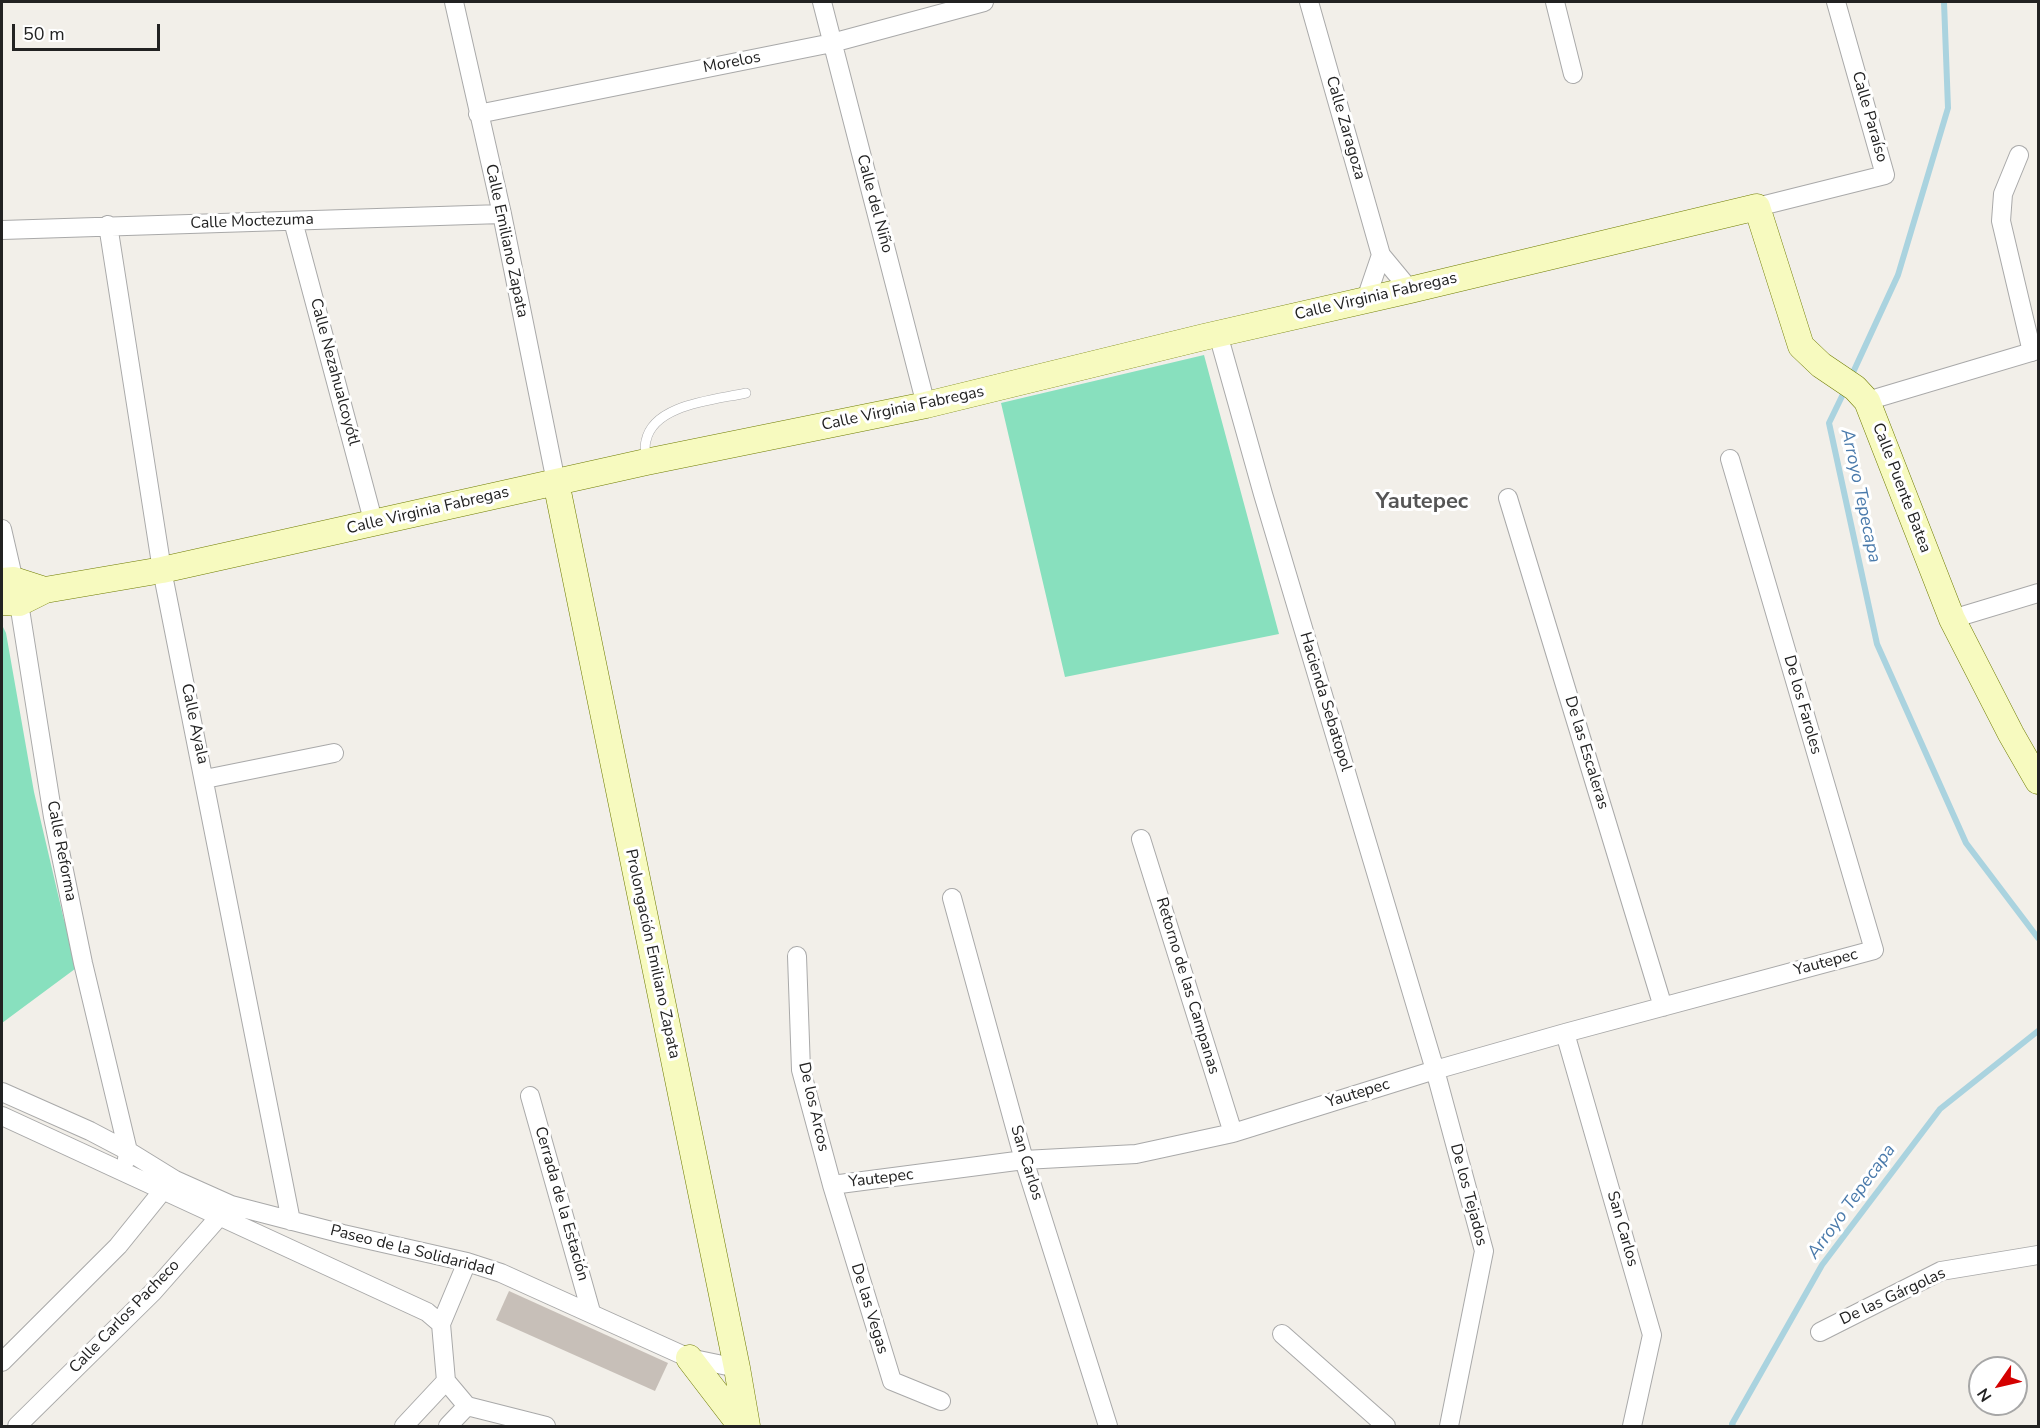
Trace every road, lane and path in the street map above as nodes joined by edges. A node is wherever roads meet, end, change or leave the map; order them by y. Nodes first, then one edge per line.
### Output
1 (454, 2) edge
2 (822, 2) edge
3 (984, 2) edge
4 (1309, 2) edge
5 (1555, 2) edge
6 (1836, 2) edge
7 (832, 43) junction
8 (1573, 74) dead end
9 (478, 114) junction
10 (2019, 154) dead end
11 (1757, 207) junction
12 (502, 214) junction
13 (293, 221) junction
14 (108, 225) junction
15 (2, 230) edge
16 (1381, 255) junction
17 (1410, 290) junction
18 (1366, 299) junction
19 (1218, 334) junction
20 (2035, 351) edge
21 (746, 393) dead end
22 (1861, 395) junction
23 (926, 405) junction
24 (1730, 459) dead end
25 (646, 462) junction
26 (556, 482) junction
27 (1508, 498) dead end
28 (374, 524) junction
29 (2, 529) edge
30 (162, 570) junction
31 (9, 591) edge
32 (2038, 592) edge
33 (1952, 619) junction
34 (334, 753) dead end
35 (205, 779) junction
36 (2038, 781) edge
37 (1141, 839) dead end
38 (952, 898) dead end
39 (1874, 950) joint
40 (797, 956) dead end
41 (1663, 1007) junction
42 (1565, 1032) junction
43 (1435, 1070) junction
44 (2, 1092) edge
45 (531, 1096) dead end
46 (2, 1116) edge
47 (1233, 1133) junction
48 (128, 1150) junction
49 (1024, 1160) junction
50 (127, 1172) junction
51 (169, 1184) junction
52 (832, 1185) junction
53 (224, 1210) junction
54 (291, 1221) junction
55 (2038, 1255) edge
56 (467, 1262) junction
57 (591, 1312) junction
58 (441, 1324) junction
59 (1820, 1332) dead end
60 (1282, 1334) dead end
61 (689, 1358) junction
62 (2, 1362) edge
63 (737, 1368) junction
64 (446, 1381) junction
65 (941, 1401) dead end
66 (466, 1406) junction
67 (17, 1426) edge
68 (404, 1426) edge
69 (448, 1426) edge
70 (546, 1426) edge
71 (741, 1426) edge
72 (747, 1426) edge
73 (1108, 1426) edge
74 (1386, 1426) edge
75 (1449, 1426) edge
76 (1632, 1426) edge

1 - 9 street, Calle Emiliano Zapata
2 - 7 street, Calle del Niño
3 - 7 street, Morelos
4 - 16 street, Calle Zaragoza
5 - 8 street
6 - 11 street, Calle Paraíso
7 - 9 street, Morelos
7 - 23 street, Calle del Niño
9 - 12 street, Calle Emiliano Zapata
10 - 20 street
11 - 17 main road, Calle Virginia Fabregas
11 - 22 main road
12 - 13 street, Calle Moctezuma
12 - 26 street, Calle Emiliano Zapata
13 - 14 street, Calle Moctezuma
13 - 28 street, Calle Nezahualcoyótl
14 - 15 street, Calle Moctezuma
14 - 30 street, Calle Ayala
16 - 17 street, Calle Zaragoza
16 - 18 street
17 - 18 main road, Calle Virginia Fabregas
18 - 19 main road, Calle Virginia Fabregas
19 - 23 main road, Calle Virginia Fabregas
19 - 43 street, Hacienda Sebatopol
20 - 22 street
21 - 25 lane
22 - 33 main road, Calle Puente Batea
23 - 25 main road, Calle Virginia Fabregas
24 - 39 street, De los Faroles
25 - 26 main road, Calle Virginia Fabregas
26 - 28 main road, Calle Virginia Fabregas
26 - 63 main road, Prolongación Emiliano Zapata
27 - 41 street, De las Escaleras
28 - 30 main road, Calle Virginia Fabregas
29 - 31 street, Calle Reforma
30 - 31 main road, Calle Virginia Fabregas
30 - 35 street, Calle Ayala
31 - 48 street, Calle Reforma
32 - 33 street
33 - 36 main road, Calle Puente Batea
34 - 35 street
35 - 54 street, Calle Ayala
37 - 47 street, Retorno de las Campanas
38 - 49 street, San Carlos
39 - 41 street, Yautepec
40 - 52 street, De los Arcos
41 - 42 street, Yautepec
42 - 43 street, Yautepec
42 - 76 street, San Carlos
43 - 47 street, Yautepec
43 - 75 street, De los Tejados
44 - 48 street, Paseo de la Solidaridad
45 - 57 street, Cerrada de la Estación
46 - 50 street
47 - 49 street, Yautepec
48 - 50 street, Calle Reforma
48 - 51 street, Paseo de la Solidaridad
49 - 52 street, Yautepec
49 - 73 street, San Carlos
50 - 51 street
51 - 53 street, Paseo de la Solidaridad
51 - 53 street, Paseo de la Solidaridad
51 - 62 street
52 - 65 street, De las Vegas
53 - 54 street, Paseo de la Solidaridad
53 - 58 street, Paseo de la Solidaridad
53 - 67 street, Calle Carlos Pacheco
54 - 56 street, Paseo de la Solidaridad
55 - 59 street, De las Gárgolas
56 - 57 street, Paseo de la Solidaridad
56 - 58 street
57 - 61 street, Paseo de la Solidaridad
58 - 64 street
60 - 74 street
61 - 63 street, Paseo de la Solidaridad
61 - 71 main road
63 - 72 main road, Prolongación Emiliano Zapata
64 - 66 street
64 - 68 street
66 - 69 street
66 - 70 street

